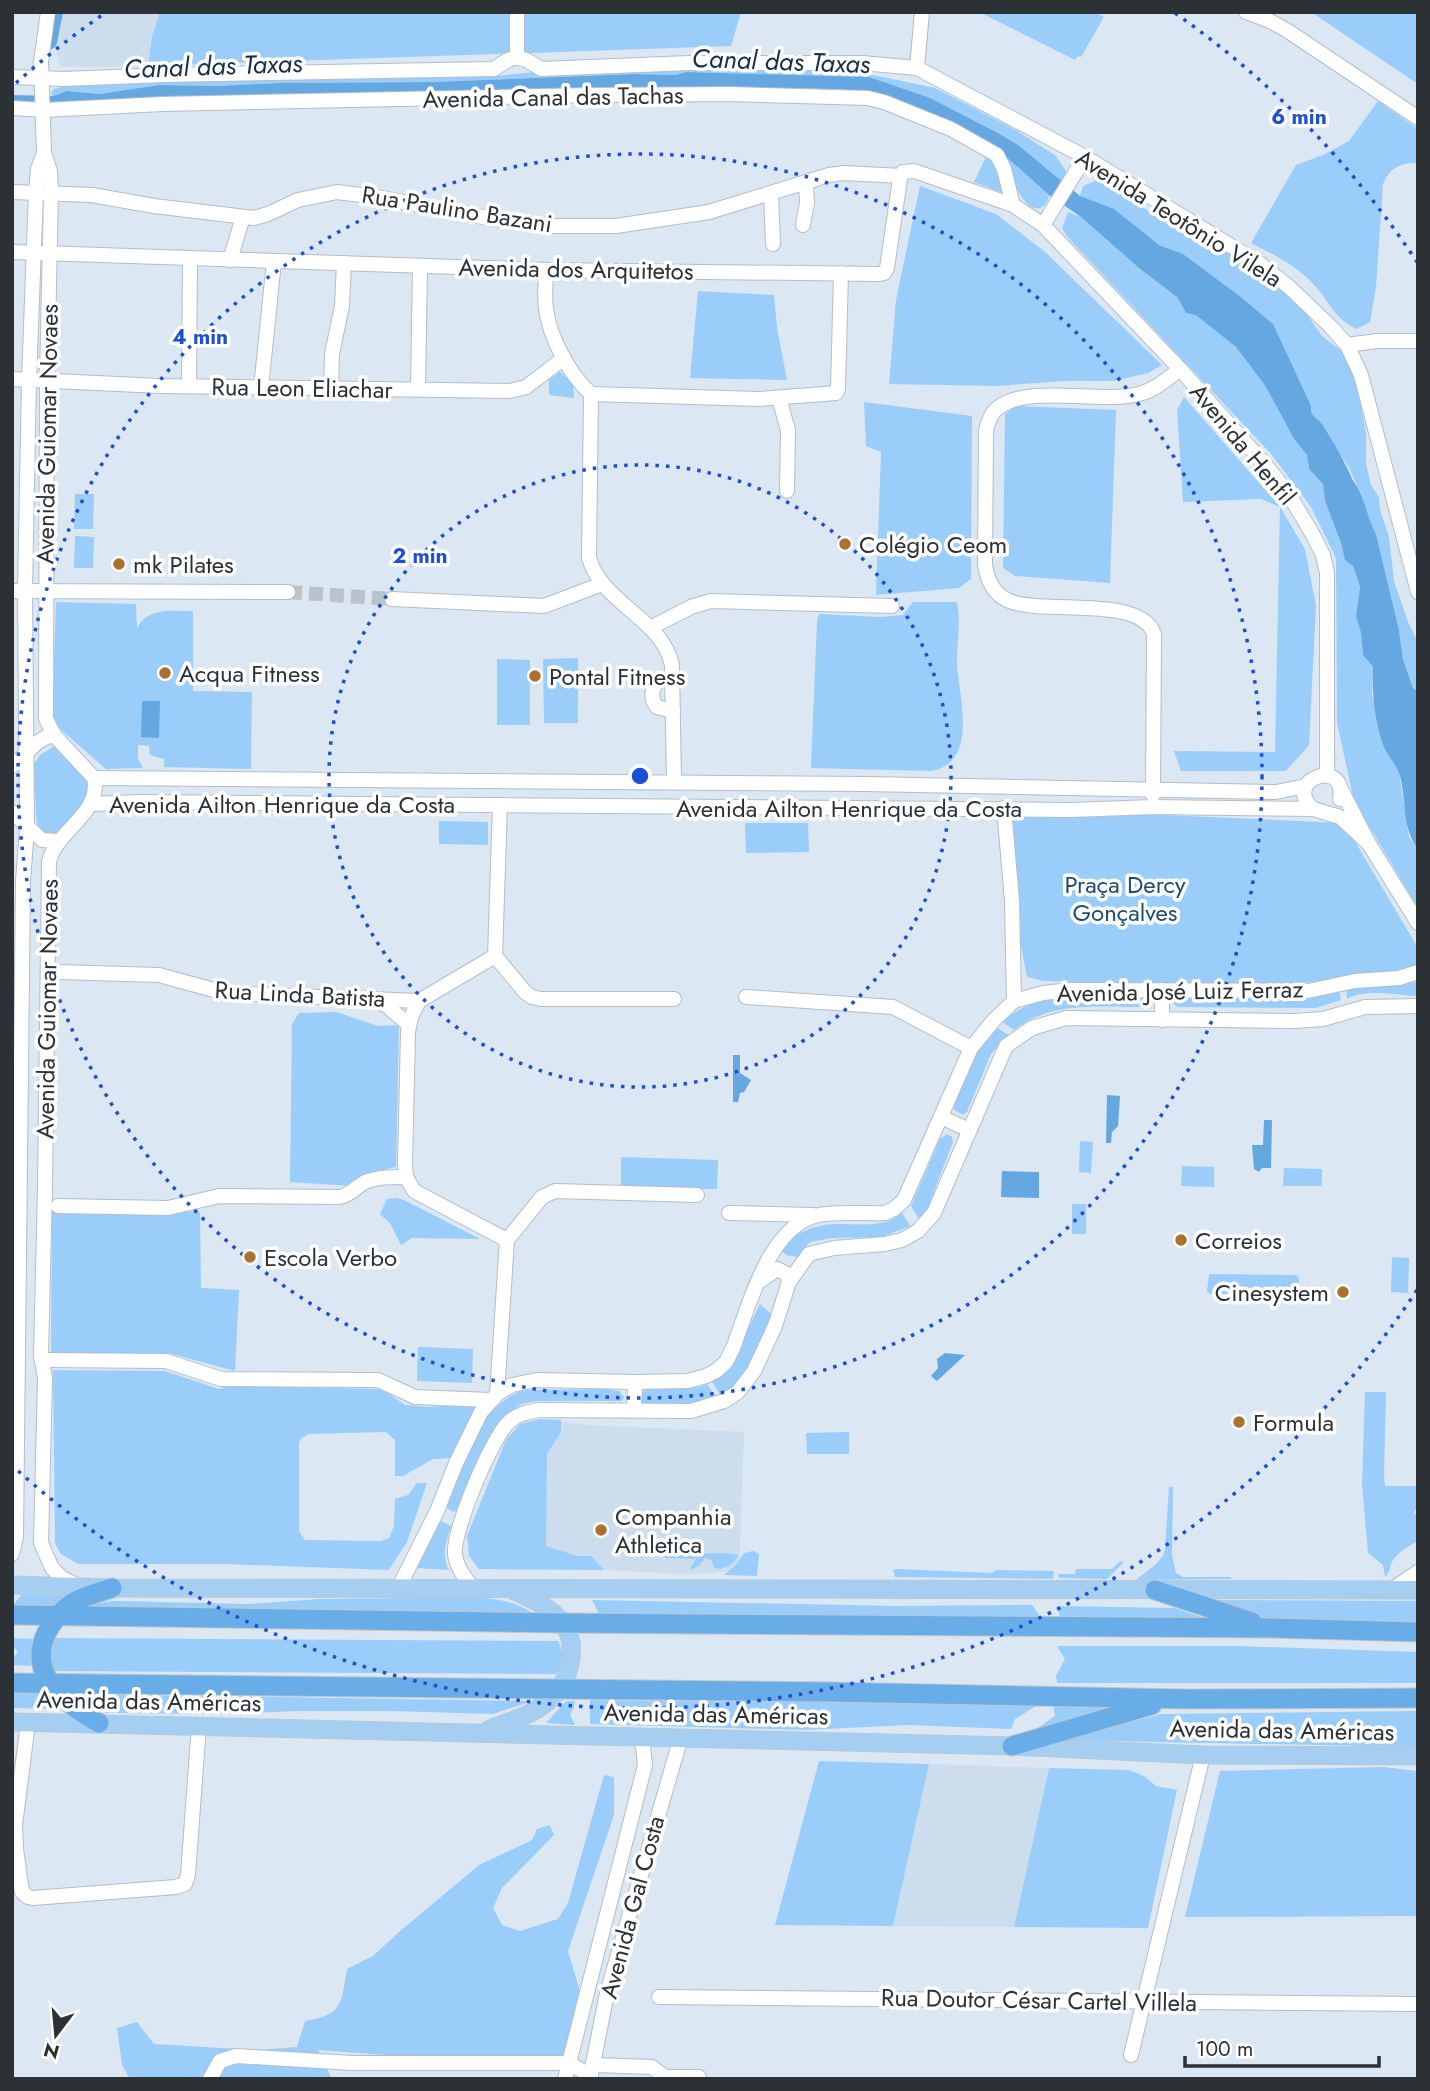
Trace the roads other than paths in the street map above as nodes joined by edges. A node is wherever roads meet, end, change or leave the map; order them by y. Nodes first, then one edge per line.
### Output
1 (48, 12) edge
2 (517, 12) edge
3 (922, 12) edge
4 (1246, 12) edge
5 (517, 58) junction
6 (918, 68) junction
7 (12, 77) edge
8 (42, 81) junction
9 (43, 107) junction
10 (12, 108) edge
11 (1418, 118) edge
12 (1086, 157) junction
13 (901, 176) junction
14 (806, 183) junction
15 (12, 192) edge
16 (44, 192) junction
17 (771, 193) junction
18 (1013, 205) junction
19 (243, 217) junction
20 (803, 225) dead end
21 (1044, 225) junction
22 (773, 244) dead end
23 (12, 252) edge
24 (33, 253) junction
25 (49, 254) junction
26 (190, 258) junction
27 (230, 260) junction
28 (274, 261) junction
29 (344, 263) junction
30 (420, 267) junction
31 (546, 270) junction
32 (841, 273) junction
33 (1418, 341) edge
34 (1347, 345) junction
35 (564, 358) junction
36 (1180, 369) junction
37 (12, 379) edge
38 (29, 380) junction
39 (47, 380) junction
40 (189, 386) junction
41 (261, 388) junction
42 (331, 388) junction
43 (418, 389) junction
44 (591, 394) junction
45 (779, 398) junction
46 (787, 492) dead end
47 (602, 584) junction
48 (19, 591) edge
49 (46, 591) junction
50 (288, 592) tunnel mouth
51 (1418, 592) edge
52 (392, 599) tunnel mouth
53 (892, 606) dead end
54 (650, 628) junction
55 (673, 676) junction
56 (673, 711) junction
57 (54, 735) junction
58 (27, 755) junction
59 (1328, 756) junction
60 (12, 766) edge
61 (1327, 775) junction
62 (94, 778) junction
63 (447, 780) junction
64 (674, 782) junction
65 (1307, 783) junction
66 (866, 784) junction
67 (1153, 789) junction
68 (1194, 791) junction
69 (1342, 791) junction
70 (91, 804) junction
71 (447, 804) junction
72 (500, 805) junction
73 (867, 807) junction
74 (1153, 807) junction
75 (1004, 808) junction
76 (1194, 808) junction
77 (1320, 810) junction
78 (12, 812) edge
79 (27, 828) junction
80 (59, 841) junction
81 (1369, 844) junction
82 (1418, 923) edge
83 (495, 956) junction
84 (58, 972) dead end
85 (1418, 972) edge
86 (1161, 990) junction
87 (17, 991) edge
88 (47, 991) junction
89 (746, 996) dead end
90 (374, 998) junction
91 (674, 999) dead end
92 (419, 1001) junction
93 (1014, 1002) junction
94 (1418, 1006) edge
95 (1162, 1020) junction
96 (409, 1025) junction
97 (971, 1048) junction
98 (941, 1117) junction
99 (969, 1130) junction
100 (406, 1177) junction
101 (16, 1190) edge
102 (45, 1190) junction
103 (696, 1195) dead end
104 (58, 1206) dead end
105 (729, 1213) dead end
106 (817, 1215) junction
107 (507, 1240) junction
108 (789, 1282) junction
109 (758, 1283) junction
110 (47, 1360) dead end
111 (16, 1377) edge
112 (45, 1378) junction
113 (635, 1382) junction
114 (494, 1397) junction
115 (634, 1410) junction
116 (437, 1511) junction
117 (463, 1518) junction
118 (12, 1554) edge
119 (1418, 1572) edge
120 (12, 1585) edge
121 (80, 1587) junction
122 (112, 1587) junction
123 (399, 1587) junction
124 (506, 1587) junction
125 (473, 1588) junction
126 (1155, 1590) junction
127 (1391, 1590) junction
128 (1418, 1590) edge
129 (12, 1615) edge
130 (57, 1616) junction
131 (562, 1623) junction
132 (1270, 1628) junction
133 (1418, 1632) edge
134 (12, 1683) edge
135 (49, 1683) junction
136 (559, 1690) junction
137 (1418, 1698) edge
138 (1187, 1699) junction
139 (20, 1722) edge
140 (99, 1723) junction
141 (199, 1726) junction
142 (478, 1733) junction
143 (638, 1737) junction
144 (681, 1737) junction
145 (1012, 1746) junction
146 (1203, 1755) junction
147 (1418, 1756) edge
148 (589, 1989) junction
149 (607, 1993) junction
150 (659, 1997) dead end
151 (1144, 2001) junction
152 (1418, 2004) edge
153 (1131, 2055) dead end
154 (569, 2063) junction
155 (592, 2073) edge
156 (699, 2077) dead end
157 (664, 2078) edge
158 (210, 2079) edge
159 (565, 2079) edge

1 - 8 street, Avenida Guiomar Novaes
2 - 5 street
3 - 6 street
4 - 11 street
5 - 6 street
5 - 8 street
6 - 12 street, Avenida Teotônio Vilela
7 - 8 street
8 - 9 street, Avenida Guiomar Novaes
9 - 10 street, Avenida Canal das Tachas
9 - 16 street, Avenida Guiomar Novaes
9 - 18 street, Avenida Canal das Tachas
12 - 21 street
12 - 34 street, Avenida Teotônio Vilela
13 - 14 street, Rua Paulino Bazani
13 - 18 street
13 - 32 street, Avenida dos Arquitetos
14 - 17 street, Rua Paulino Bazani
14 - 20 street
15 - 16 street, Rua Paulino Bazani
16 - 19 street, Rua Paulino Bazani
16 - 24 street, Avenida Guiomar Novaes
16 - 25 street, Avenida Guiomar Novaes
17 - 19 street, Rua Paulino Bazani
17 - 22 street
18 - 21 street
19 - 27 street
21 - 36 street, Avenida Henfil
23 - 24 street, Avenida dos Arquitetos
24 - 25 street, Avenida dos Arquitetos
24 - 38 street, Avenida Guiomar Novaes
25 - 26 street, Avenida dos Arquitetos
25 - 39 street, Avenida Guiomar Novaes
26 - 27 street, Avenida dos Arquitetos
26 - 40 street
27 - 28 street, Avenida dos Arquitetos
28 - 29 street, Avenida dos Arquitetos
28 - 41 street
29 - 30 street, Avenida dos Arquitetos
29 - 42 street
30 - 31 street, Avenida dos Arquitetos
30 - 43 street
31 - 32 street, Avenida dos Arquitetos
31 - 35 street
32 - 45 street
33 - 34 street
34 - 51 street, Avenida Teotônio Vilela
35 - 43 street, Rua Leon Eliachar
35 - 44 street
36 - 59 street, Avenida Henfil
36 - 67 street
37 - 38 street, Rua Leon Eliachar
38 - 39 street, Rua Leon Eliachar
38 - 48 street, Avenida Guiomar Novaes
39 - 40 street, Rua Leon Eliachar
39 - 49 street, Avenida Guiomar Novaes
40 - 41 street, Rua Leon Eliachar
41 - 42 street, Rua Leon Eliachar
42 - 43 street, Rua Leon Eliachar
44 - 45 street
44 - 47 street
45 - 46 street
47 - 52 street
47 - 54 street
48 - 49 street
48 - 58 street, Avenida Guiomar Novaes
49 - 50 street
49 - 57 street, Avenida Guiomar Novaes
53 - 54 street
54 - 55 street
55 - 56 street
55 - 56 street
56 - 64 street
57 - 58 street
57 - 62 street, Avenida Guiomar Novaes
58 - 60 street
58 - 79 street, Avenida Guiomar Novaes
59 - 61 street, Avenida Henfil
59 - 65 street
61 - 65 street
61 - 69 street
62 - 63 street, Avenida Ailton Henrique da Costa
62 - 70 street
63 - 64 street, Avenida Ailton Henrique da Costa
63 - 71 street
64 - 66 street, Avenida Ailton Henrique da Costa
65 - 68 street, Avenida Ailton Henrique da Costa
65 - 77 street
66 - 67 street, Avenida Ailton Henrique da Costa
66 - 73 street
67 - 68 street, Avenida Ailton Henrique da Costa
67 - 74 street
68 - 76 street
69 - 77 street
69 - 81 street
70 - 71 street, Avenida Ailton Henrique da Costa
70 - 80 street, Avenida Guiomar Novaes
71 - 72 street, Avenida Ailton Henrique da Costa
72 - 73 street, Avenida Ailton Henrique da Costa
72 - 83 street
73 - 75 street, Avenida Ailton Henrique da Costa
74 - 75 street, Avenida Ailton Henrique da Costa
74 - 76 street, Avenida Ailton Henrique da Costa
75 - 93 street
76 - 77 street, Avenida Ailton Henrique da Costa
77 - 81 street
78 - 79 street
79 - 80 street
79 - 87 street, Avenida Guiomar Novaes
80 - 88 street, Avenida Guiomar Novaes
81 - 82 street
83 - 91 street
83 - 92 street
84 - 90 street, Rua Linda Batista
85 - 86 street, Avenida José Luiz Ferraz
86 - 93 street, Avenida José Luiz Ferraz
86 - 95 street
87 - 88 street
87 - 101 street, Avenida Guiomar Novaes
88 - 102 street, Avenida Guiomar Novaes
89 - 97 street
90 - 92 street, Rua Linda Batista
90 - 96 street
92 - 96 street
93 - 97 street, Avenida José Luiz Ferraz
94 - 95 street, Avenida José Luiz Ferraz
95 - 99 street, Avenida José Luiz Ferraz
96 - 100 street
97 - 98 street, Avenida José Luiz Ferraz
98 - 99 street
98 - 106 street, Avenida José Luiz Ferraz
99 - 108 street, Avenida José Luiz Ferraz
100 - 104 street
100 - 107 street
101 - 102 street
101 - 111 street, Avenida Guiomar Novaes
102 - 112 street, Avenida Guiomar Novaes
103 - 107 street
105 - 106 street
106 - 109 street
107 - 114 street
108 - 109 street
108 - 115 street, Avenida José Luiz Ferraz
109 - 113 street
110 - 114 street
111 - 112 street
111 - 118 street, Avenida Guiomar Novaes
112 - 121 street, Avenida Guiomar Novaes
113 - 114 street
113 - 115 street
114 - 116 street
115 - 117 street, Avenida José Luiz Ferraz
116 - 117 street
116 - 123 street
117 - 125 street, Avenida José Luiz Ferraz
119 - 127 street
120 - 121 main road
121 - 122 main road
122 - 123 main road
122 - 130 highway
123 - 125 main road
124 - 125 main road
124 - 126 main road
124 - 131 main road
126 - 127 main road
126 - 132 highway
127 - 128 main road
129 - 130 highway
130 - 131 highway
130 - 135 highway
131 - 132 highway
131 - 136 main road
132 - 133 highway
134 - 135 highway, Avenida das Américas
135 - 136 highway, Avenida das Américas
135 - 140 highway
136 - 138 highway, Avenida das Américas
136 - 142 main road
137 - 138 highway, Avenida das Américas
138 - 145 highway
139 - 140 main road, Avenida das Américas
139 - 141 street
140 - 141 main road, Avenida das Américas
141 - 142 main road, Avenida das Américas
142 - 143 main road, Avenida das Américas
143 - 144 main road, Avenida das Américas
143 - 148 street, Avenida Gal Costa
144 - 145 main road, Avenida das Américas
144 - 149 street, Avenida Gal Costa
145 - 146 main road, Avenida das Américas
146 - 147 main road, Avenida das Américas
146 - 151 street
148 - 149 street
148 - 154 street, Avenida Gal Costa
149 - 155 street, Avenida Gal Costa
150 - 151 street, Rua Doutor César Cartel Villela
151 - 152 street, Rua Doutor César Cartel Villela
151 - 153 street
154 - 155 street
154 - 158 street
154 - 159 street, Avenida Gal Costa
155 - 157 street
156 - 157 street

